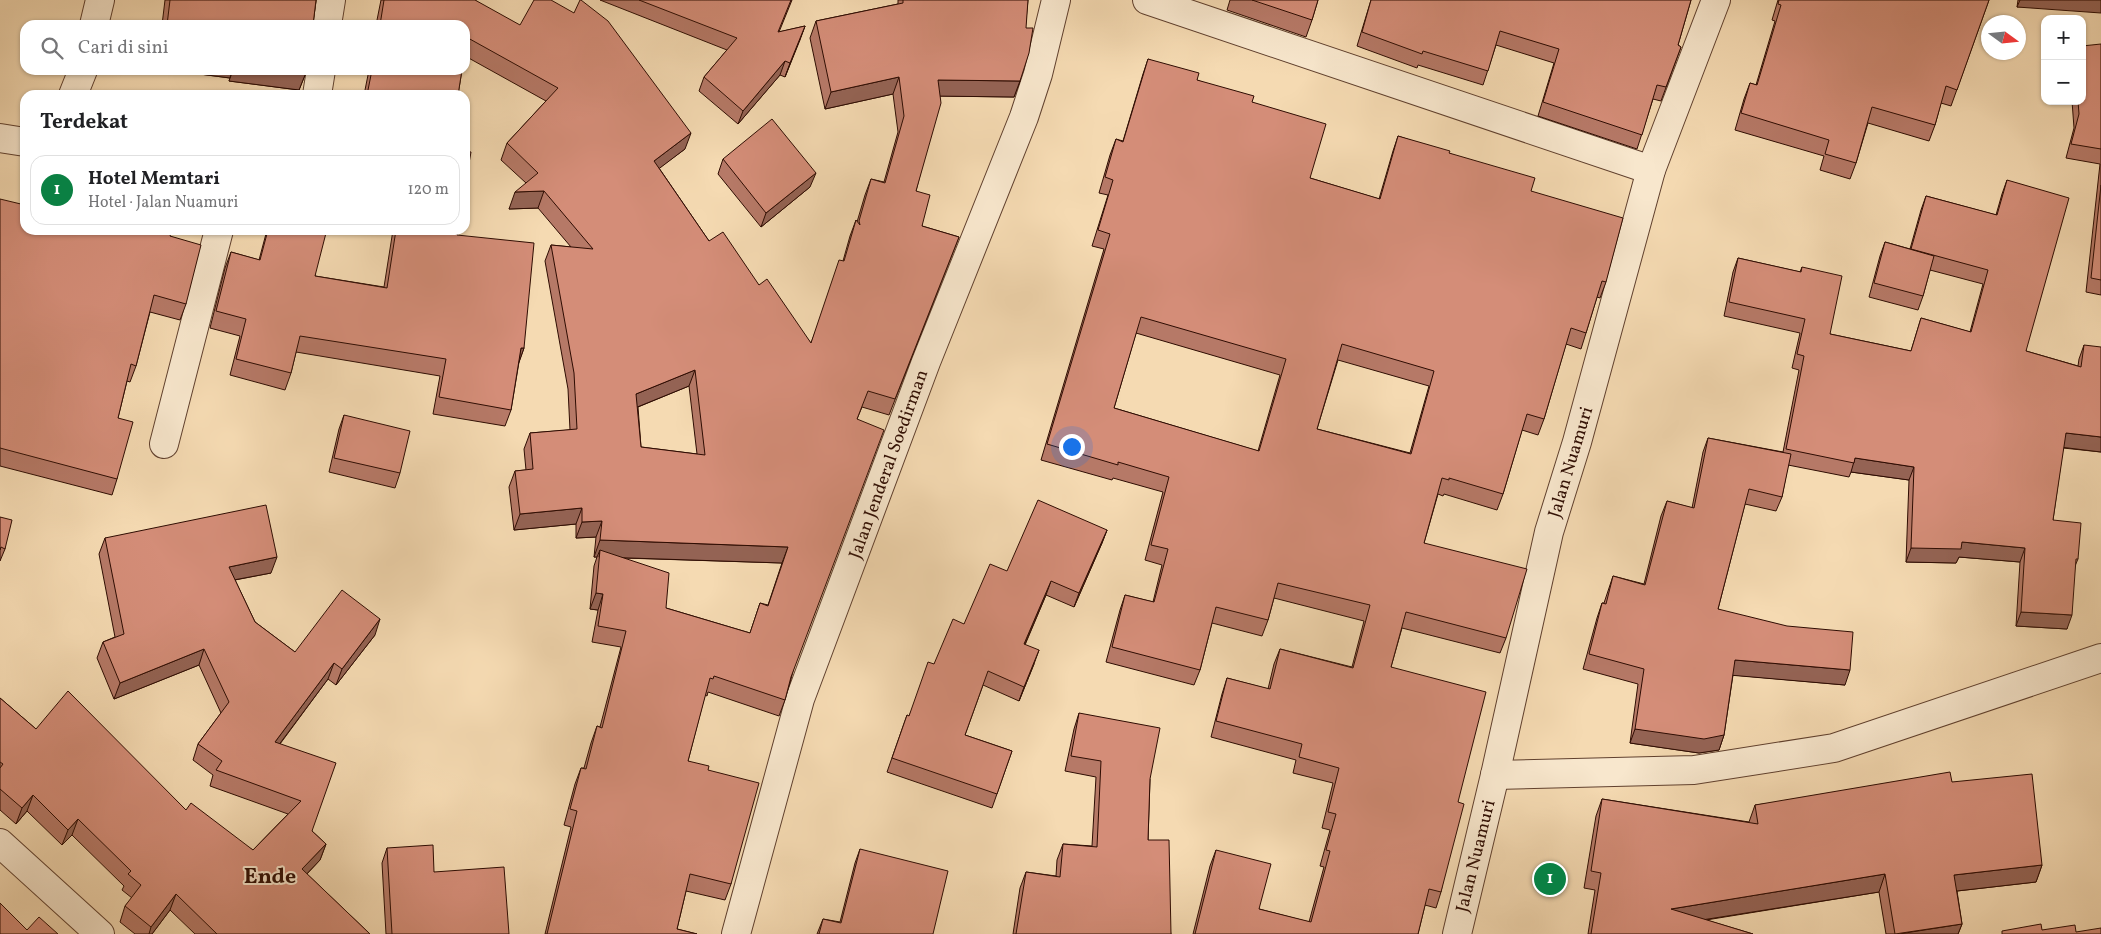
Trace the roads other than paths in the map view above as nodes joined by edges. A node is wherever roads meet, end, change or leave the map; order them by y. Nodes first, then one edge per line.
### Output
1 (100, 0) edge
2 (331, 0) edge
3 (1056, 0) edge
4 (1147, 0) edge
5 (1716, 0) edge
6 (95, 20) edge
7 (329, 20) edge
8 (81, 75) edge
9 (320, 75) edge
10 (75, 90) edge
11 (318, 90) edge
12 (0, 138) edge
13 (20, 141) edge
14 (1651, 170) junction
15 (218, 235) edge
16 (164, 444) dead end
17 (2101, 658) edge
18 (1495, 775) junction
19 (0, 843) edge
20 (1456, 933) edge
21 (100, 934) edge
22 (736, 934) edge

1 - 6 street
2 - 7 street
3 - 22 street, Jalan Jenderal Soedirman
4 - 14 street
5 - 14 street, Jalan Nuamuri
8 - 10 street
9 - 11 street
12 - 13 street
14 - 18 street, Jalan Nuamuri
15 - 16 street
17 - 18 street
18 - 20 street, Jalan Nuamuri
19 - 21 street

